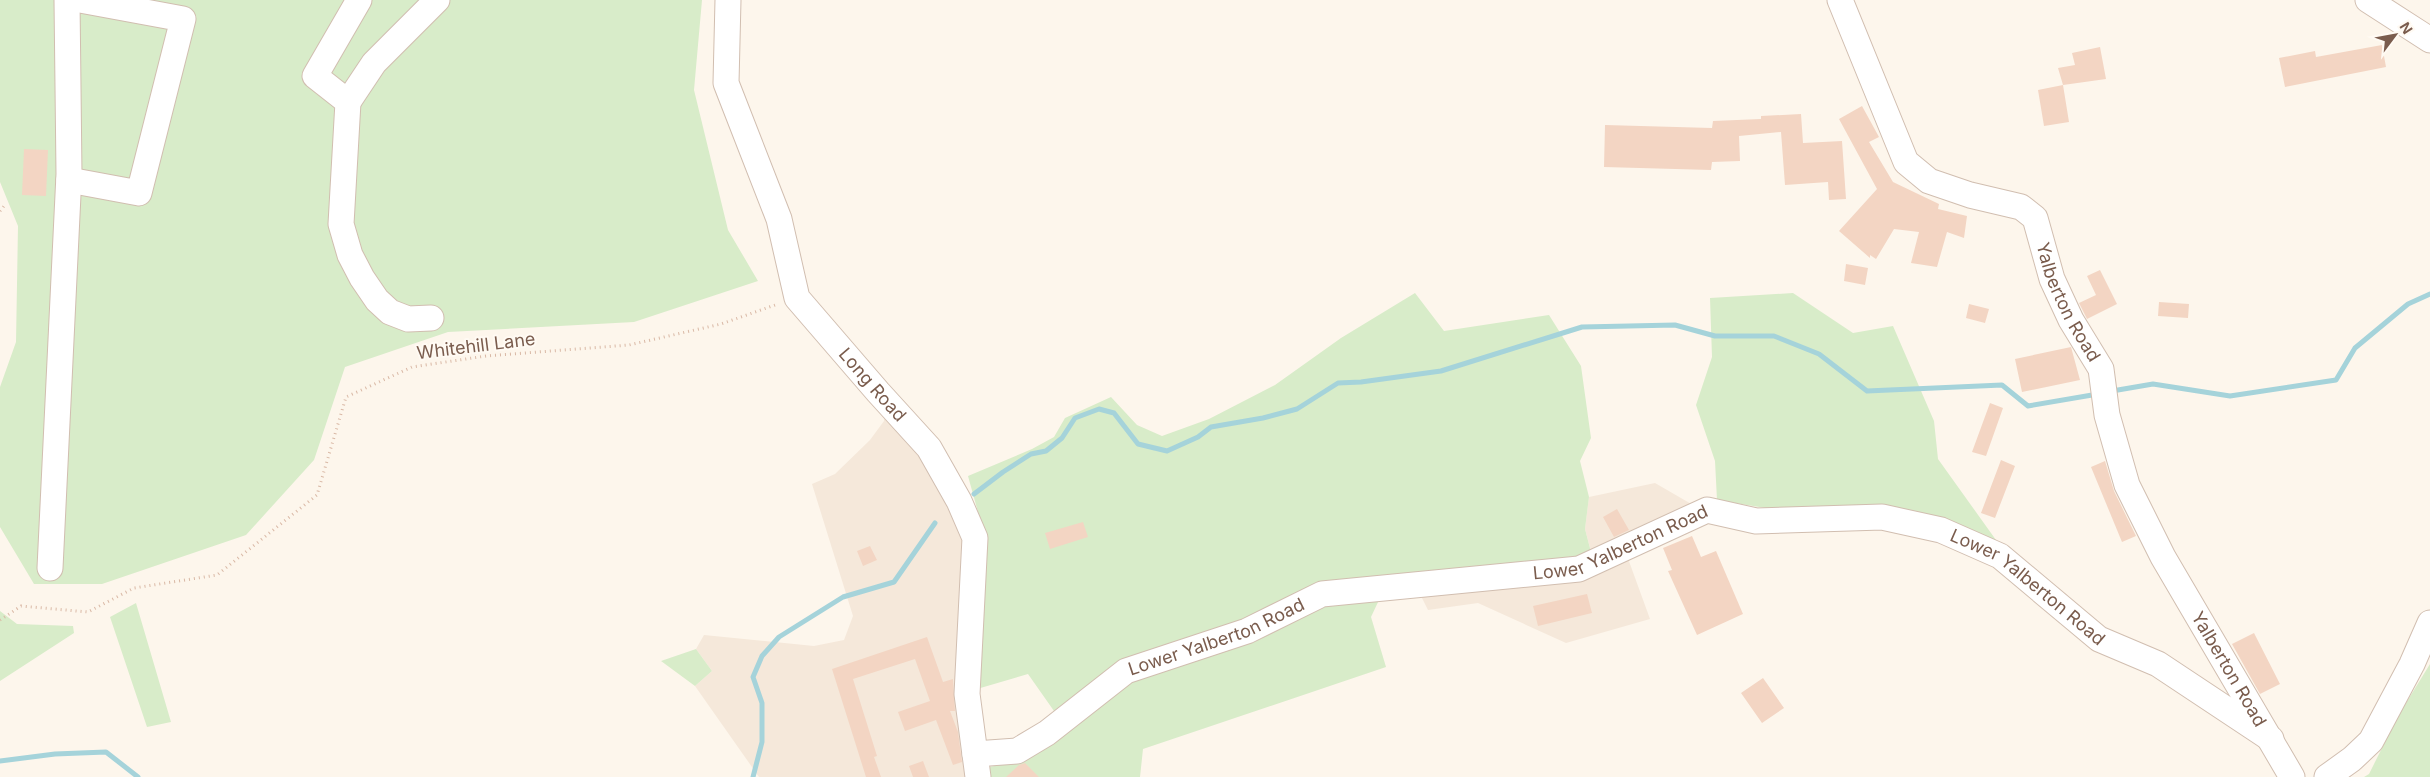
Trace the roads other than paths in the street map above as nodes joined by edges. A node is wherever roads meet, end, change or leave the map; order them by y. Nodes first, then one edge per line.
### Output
1 (66, 0) edge
2 (80, 0) edge
3 (359, 0) edge
4 (437, 0) edge
5 (728, 0) edge
6 (1840, 0) edge
7 (2368, 0) edge
8 (2430, 40) edge
9 (348, 102) junction
10 (68, 180) junction
11 (430, 318) dead end
12 (50, 568) dead end
13 (2430, 623) edge
14 (2271, 739) junction
15 (976, 766) edge
16 (2292, 777) edge
17 (2328, 777) edge

1 - 10 street
2 - 10 street
3 - 9 street
4 - 9 street
5 - 15 street, Long Road
6 - 14 street, Yalberton Road
7 - 8 street
9 - 11 street
10 - 12 street
13 - 17 street
14 - 15 street, Lower Yalberton Road
14 - 16 street, Yalberton Road

